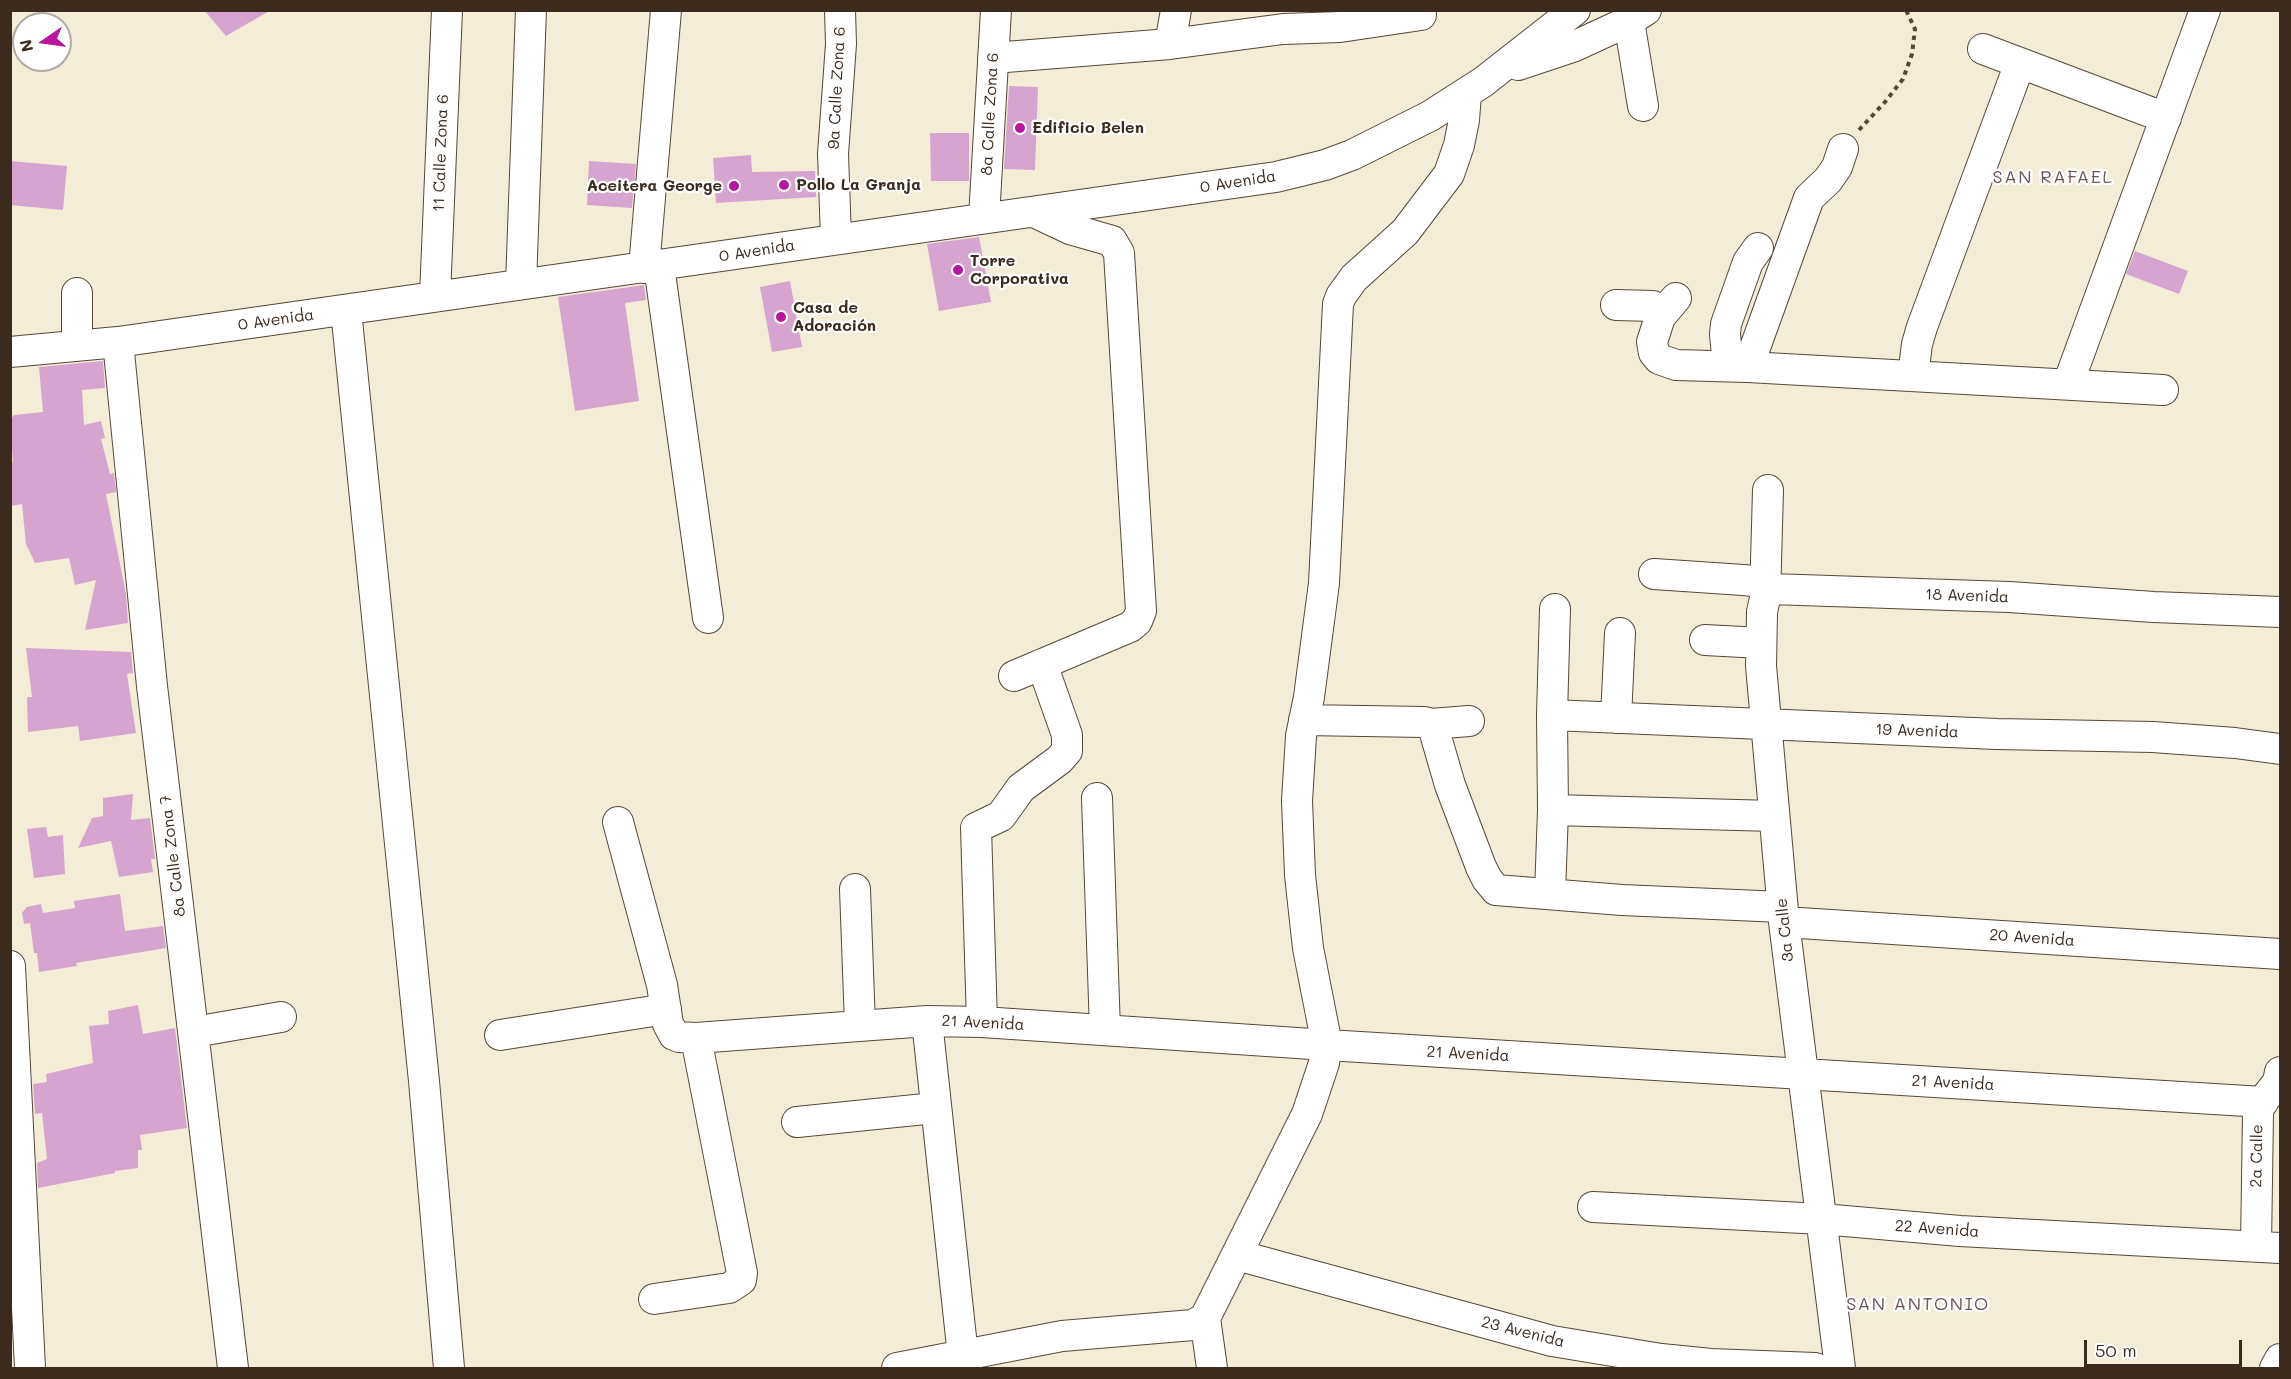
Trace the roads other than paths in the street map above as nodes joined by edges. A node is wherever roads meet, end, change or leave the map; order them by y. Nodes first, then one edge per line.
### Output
1 (447, 10) edge
2 (531, 10) edge
3 (666, 10) edge
4 (840, 10) edge
5 (996, 10) edge
6 (1176, 10) edge
7 (1575, 10) edge
8 (2205, 10) edge
9 (1421, 15) dead end
10 (1637, 16) edge
11 (1170, 44) junction
12 (1983, 50) dead end
13 (993, 58) junction
14 (2020, 63) junction
15 (1474, 88) junction
16 (1643, 106) dead end
17 (2166, 118) junction
18 (1843, 149) road end
19 (1036, 213) junction
20 (984, 218) junction
21 (836, 238) junction
22 (1758, 248) dead end
23 (652, 267) junction
24 (521, 284) junction
25 (77, 293) dead end
26 (435, 296) junction
27 (1616, 305) dead end
28 (346, 310) junction
29 (118, 342) junction
30 (77, 346) junction
31 (10, 352) edge
32 (1738, 366) junction
33 (1913, 376) junction
34 (2068, 384) junction
35 (2163, 390) dead end
36 (1768, 490) dead end
37 (1654, 574) dead end
38 (1766, 586) junction
39 (1555, 609) dead end
40 (2280, 612) edge
41 (708, 618) dead end
42 (1620, 633) dead end
43 (1705, 640) dead end
44 (1761, 643) junction
45 (1042, 664) junction
46 (1014, 676) dead end
47 (1552, 715) junction
48 (1616, 718) junction
49 (1304, 720) junction
50 (1469, 722) dead end
51 (1431, 724) junction
52 (1767, 724) junction
53 (2280, 749) edge
54 (1097, 798) dead end
55 (1553, 810) junction
56 (1774, 816) junction
57 (618, 822) dead end
58 (855, 889) dead end
59 (1550, 894) junction
60 (1783, 914) junction
61 (2280, 954) edge
62 (10, 966) edge
63 (281, 1017) dead end
64 (927, 1021) junction
65 (982, 1022) junction
66 (860, 1025) junction
67 (679, 1027) junction
68 (1105, 1030) junction
69 (194, 1032) junction
70 (500, 1035) dead end
71 (1327, 1045) junction
72 (2280, 1072) edge
73 (1802, 1074) junction
74 (2263, 1102) junction
75 (935, 1108) junction
76 (797, 1122) dead end
77 (1593, 1207) dead end
78 (1822, 1219) junction
79 (2271, 1247) edge
80 (1237, 1255) junction
81 (654, 1299) dead end
82 (1205, 1318) junction
83 (963, 1356) junction
84 (2280, 1359) edge
85 (30, 1368) edge
86 (233, 1368) edge
87 (449, 1368) edge
88 (897, 1368) edge
89 (1212, 1368) edge
90 (1815, 1368) edge
91 (1840, 1368) edge
92 (2275, 1368) edge

1 - 26 street, 11 Calle Zona 6
2 - 24 street
3 - 23 street
4 - 21 street, 9a Calle Zona 6
5 - 13 street, 8a Calle Zona 6
6 - 11 street
7 - 15 street, 0 Avenida
8 - 17 street
9 - 11 street
10 - 15 street, 0 Avenida
10 - 16 street
11 - 13 street
12 - 14 street
13 - 20 street, 8a Calle Zona 6
14 - 17 street
14 - 33 street
15 - 19 street, 0 Avenida
15 - 49 street
17 - 34 street
18 - 32 street
19 - 20 street, 0 Avenida
19 - 45 street
20 - 21 street, 0 Avenida
21 - 23 street, 0 Avenida
22 - 32 street
23 - 24 street, 0 Avenida
23 - 41 street
24 - 26 street, 0 Avenida
25 - 30 street
26 - 28 street, 0 Avenida
27 - 32 street
28 - 29 street, 0 Avenida
28 - 87 street
29 - 30 street, 0 Avenida
29 - 69 street, 8a Calle Zona 7
30 - 31 street, 0 Avenida
32 - 33 street
33 - 34 street
34 - 35 street
36 - 38 street, 3a Calle
37 - 38 street, 18 Avenida
38 - 40 street, 18 Avenida
38 - 44 street, 3a Calle
39 - 47 street
42 - 48 street
43 - 44 street
44 - 52 street, 3a Calle
45 - 46 street
45 - 65 street
47 - 48 street, 19 Avenida
47 - 55 street
48 - 52 street, 19 Avenida
49 - 51 street
49 - 71 street
50 - 51 street
51 - 59 street, 20 Avenida
52 - 53 street, 19 Avenida
52 - 56 street, 3a Calle
54 - 68 street
55 - 56 street
55 - 59 street
56 - 60 street, 3a Calle
57 - 67 street
58 - 66 street
59 - 60 street, 20 Avenida
60 - 61 street, 20 Avenida
60 - 73 street, 3a Calle
62 - 85 street
63 - 69 street
64 - 65 street, 21 Avenida
64 - 66 street, 21 Avenida
64 - 75 street
65 - 68 street, 21 Avenida
66 - 67 street, 21 Avenida
67 - 70 street, 21 Avenida
67 - 81 street
68 - 71 street, 21 Avenida
69 - 86 street, 8a Calle Zona 7
71 - 73 street, 21 Avenida
71 - 80 street
72 - 74 street, 2a Calle
73 - 74 street, 21 Avenida
73 - 78 street, 3a Calle
74 - 79 street, 2a Calle
75 - 76 street
75 - 83 street
77 - 78 street, 22 Avenida
78 - 79 street, 22 Avenida
78 - 91 street, 3a Calle
80 - 82 street
80 - 90 street, 23 Avenida
82 - 83 street
82 - 89 street
83 - 88 street
84 - 92 street

